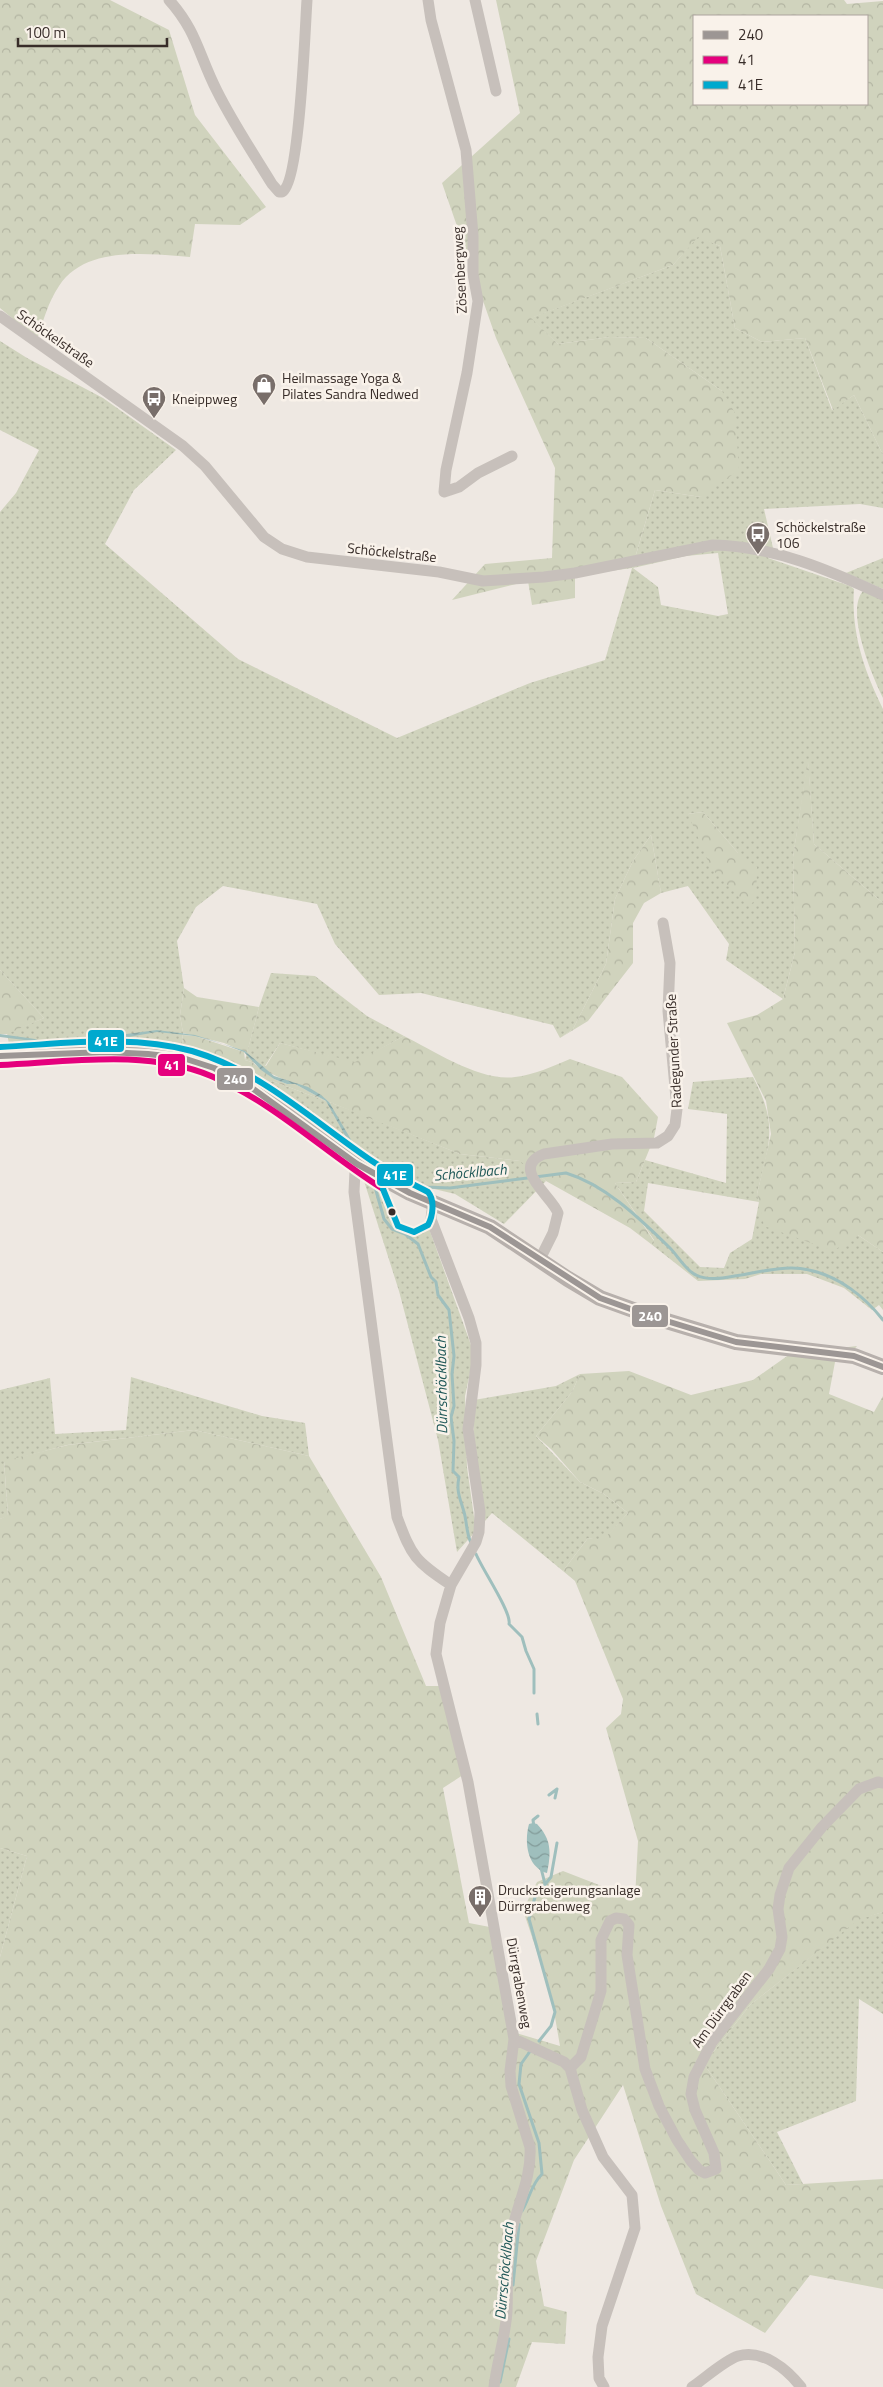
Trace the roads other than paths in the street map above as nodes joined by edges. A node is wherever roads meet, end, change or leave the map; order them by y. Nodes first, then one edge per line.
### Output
1 (307, 0) edge
2 (428, 0) edge
3 (475, 0) edge
4 (174, 2) edge
5 (496, 91) dead end
6 (0, 316) edge
7 (512, 456) dead end
8 (883, 595) edge
9 (663, 923) dead end
10 (0, 1056) edge
11 (357, 1164) junction
12 (433, 1202) junction
13 (540, 1259) junction
14 (883, 1367) edge
15 (451, 1584) junction
16 (883, 1783) edge
17 (514, 2039) junction
18 (570, 2068) junction
19 (494, 2387) edge
20 (604, 2387) edge
21 (692, 2387) edge
22 (802, 2387) edge

1 - 4 street
2 - 7 street, Zösenbergweg
3 - 5 street
6 - 8 street, Schöckelstraße
9 - 13 street, Radegunder Straße
10 - 11 main road
11 - 12 main road
11 - 15 street
12 - 13 main road
12 - 15 street, Dürrgrabenweg
13 - 14 main road
15 - 17 street, Dürrgrabenweg
16 - 18 street, Am Dürrgraben
17 - 18 street
17 - 19 street, Dürrgrabenweg
18 - 20 street
21 - 22 street

